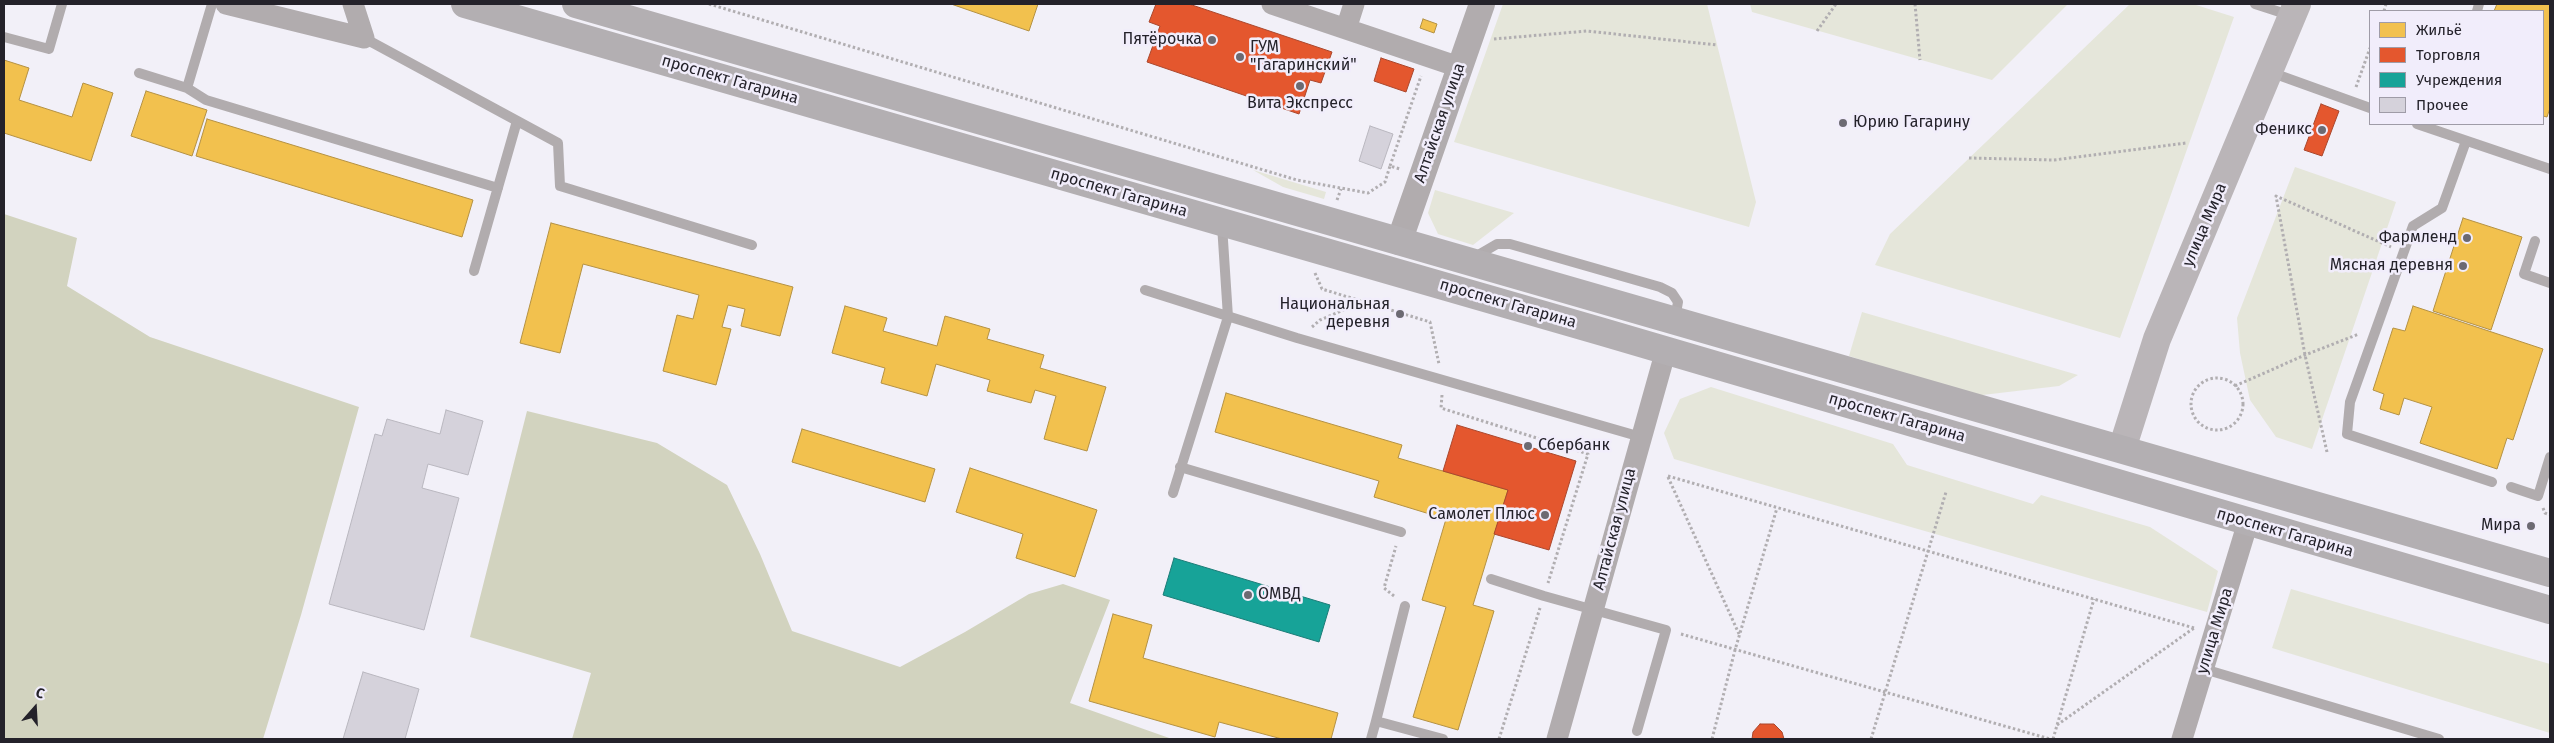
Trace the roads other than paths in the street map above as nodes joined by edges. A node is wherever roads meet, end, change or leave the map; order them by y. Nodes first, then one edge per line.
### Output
1 (62, 4) edge
2 (212, 4) edge
3 (226, 4) edge
4 (353, 4) edge
5 (465, 4) edge
6 (576, 4) edge
7 (1272, 4) edge
8 (1354, 4) edge
9 (1482, 4) edge
10 (2255, 4) edge
11 (2295, 10) edge
12 (1346, 29) junction
13 (4, 36) edge
14 (364, 38) junction
15 (1459, 67) junction
16 (138, 72) dead end
17 (2270, 72) junction
18 (187, 88) junction
19 (2369, 108) edge
20 (517, 121) junction
21 (2423, 125) edge
22 (2436, 127) edge
23 (2466, 141) junction
24 (2550, 169) edge
25 (498, 188) junction
26 (1222, 222) junction
27 (2535, 241) dead end
28 (1399, 242) junction
29 (752, 245) dead end
30 (1391, 270) junction
31 (474, 272) dead end
32 (2550, 283) edge
33 (1145, 290) dead end
34 (1228, 317) junction
35 (1675, 320) junction
36 (1666, 350) junction
37 (1641, 437) junction
38 (2122, 449) junction
39 (2550, 457) edge
40 (1180, 467) junction
41 (2112, 482) junction
42 (2492, 482) dead end
43 (2510, 487) dead end
44 (1173, 493) dead end
45 (2248, 522) junction
46 (1401, 532) road end
47 (2550, 573) edge
48 (1492, 579) dead end
49 (1405, 606) road end
50 (1593, 610) junction
51 (2550, 610) edge
52 (2204, 669) junction
53 (1376, 721) junction
54 (1637, 731) dead end
55 (1371, 739) edge
56 (1443, 739) edge
57 (1557, 739) edge
58 (2182, 739) edge
59 (2439, 739) edge

1 - 13 lane
2 - 18 lane
3 - 14 street
4 - 14 street
5 - 26 main road, проспект Гагарина
6 - 28 main road, проспект Гагарина
7 - 12 street
8 - 12 street
9 - 15 street, Алтайская улица
10 - 11 lane
11 - 17 main road, улица Мира
12 - 15 street
14 - 20 lane
15 - 28 street, Алтайская улица
16 - 18 lane
17 - 19 lane
17 - 38 main road, улица Мира
18 - 25 lane
20 - 25 lane
20 - 29 lane
21 - 22 lane
22 - 23 lane
23 - 24 lane
23 - 42 lane
25 - 31 lane
26 - 30 main road, проспект Гагарина
26 - 34 lane
27 - 32 lane
28 - 30 main road
28 - 35 main road, проспект Гагарина
30 - 36 main road, проспект Гагарина
33 - 34 lane
34 - 37 lane
34 - 40 lane
35 - 36 main road, Алтайская улица
35 - 38 main road, проспект Гагарина
36 - 37 street, Алтайская улица
36 - 41 main road, проспект Гагарина
37 - 50 street, Алтайская улица
38 - 41 main road
38 - 47 main road, проспект Гагарина
39 - 43 lane
40 - 44 lane
40 - 46 lane
41 - 45 main road, проспект Гагарина
45 - 51 main road, проспект Гагарина
45 - 52 street, улица Мира
48 - 50 lane
49 - 53 lane
50 - 54 lane
50 - 57 street, Алтайская улица
52 - 58 street, улица Мира
52 - 59 lane
53 - 55 lane
53 - 56 lane

